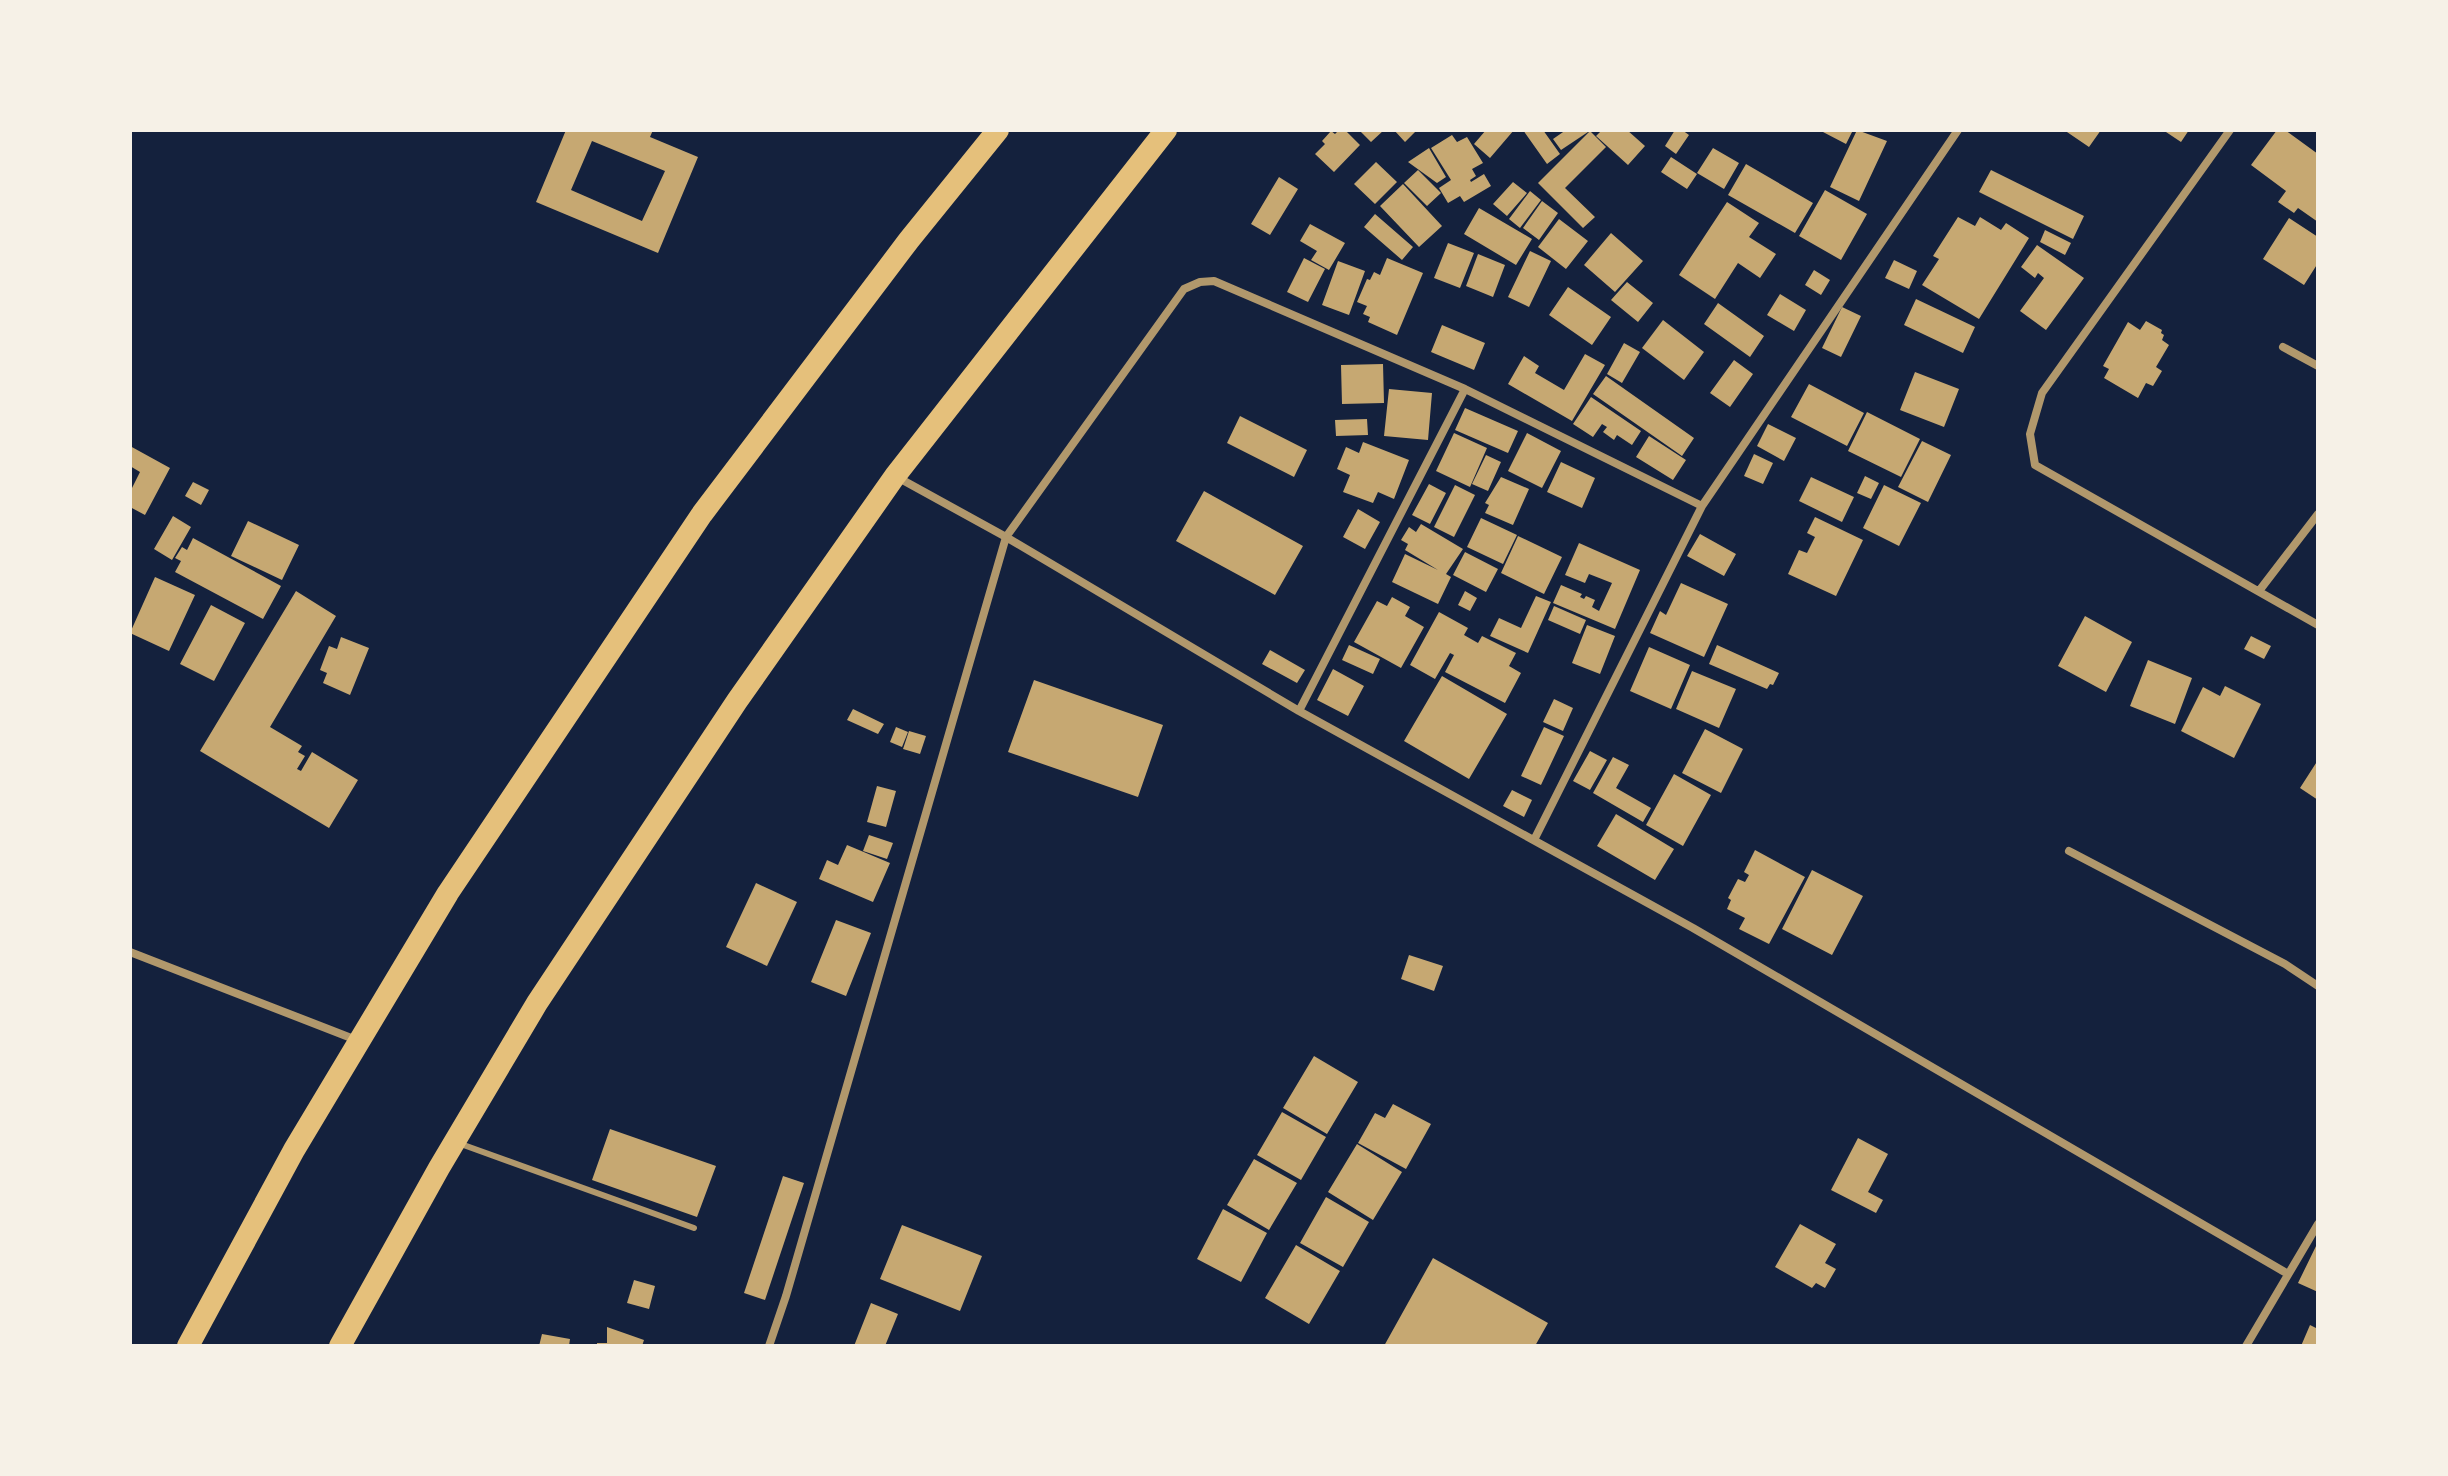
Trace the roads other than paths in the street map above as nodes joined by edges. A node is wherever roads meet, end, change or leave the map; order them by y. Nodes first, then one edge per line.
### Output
1 (998, 130) edge
2 (1166, 130) edge
3 (1958, 130) edge
4 (2230, 130) edge
5 (2283, 347) dead end
6 (2318, 366) edge
7 (1465, 389) junction
8 (895, 476) junction
9 (1702, 506) junction
10 (2318, 514) edge
11 (1006, 537) junction
12 (2259, 591) junction
13 (2318, 625) edge
14 (1299, 711) junction
15 (1534, 840) junction
16 (2069, 851) dead end
17 (130, 952) edge
18 (2318, 986) edge
19 (360, 1041) junction
20 (454, 1142) junction
21 (2318, 1224) edge
22 (694, 1228) dead end
23 (2288, 1274) junction
24 (188, 1346) edge
25 (340, 1346) edge
26 (769, 1346) edge
27 (2246, 1346) edge

1 - 19 highway
2 - 8 highway
3 - 9 street
4 - 12 street
5 - 6 street
7 - 9 street
7 - 11 street
7 - 14 street
8 - 11 street
8 - 20 highway
9 - 15 street
10 - 12 street
11 - 14 street
11 - 26 street
12 - 13 street
14 - 15 street
15 - 23 street
16 - 18 street
17 - 19 street
19 - 24 highway
20 - 22 lane
20 - 25 highway
21 - 23 street
23 - 27 street

